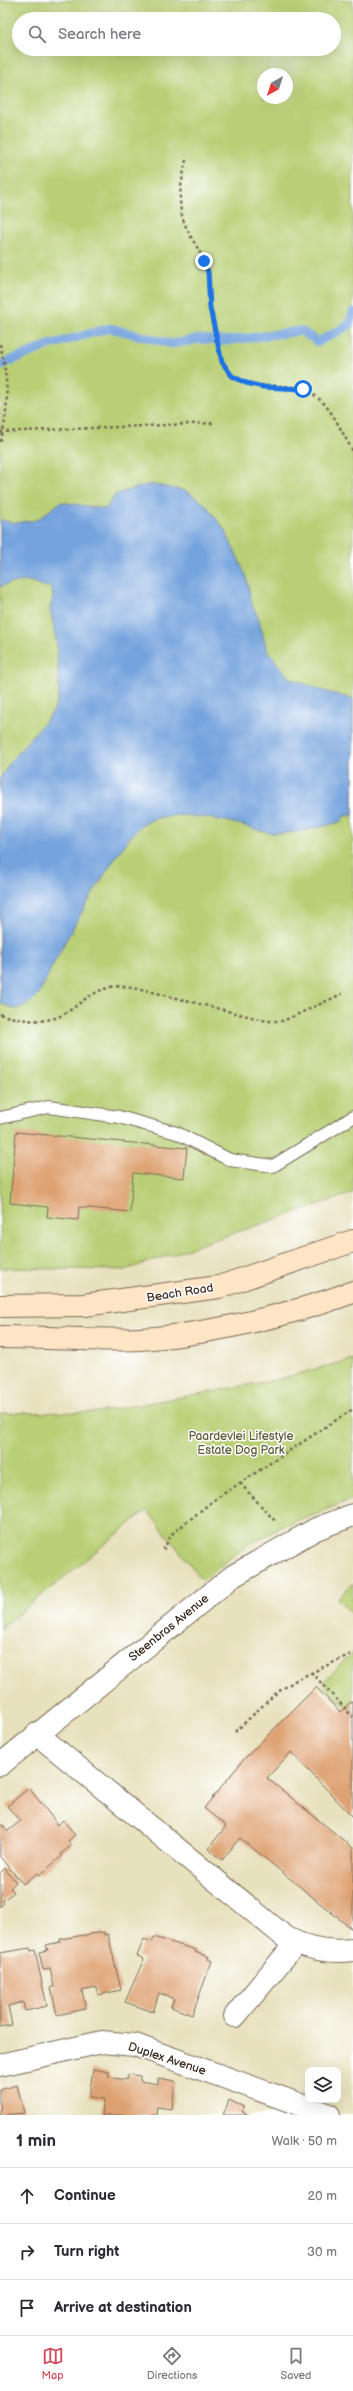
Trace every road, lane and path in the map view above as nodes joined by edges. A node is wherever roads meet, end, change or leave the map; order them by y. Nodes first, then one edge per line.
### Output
1 (186, 160) dead end
2 (0, 344) edge
3 (213, 423) dead end
4 (2, 432) edge
5 (0, 443) edge
6 (353, 451) edge
7 (342, 994) dead end
8 (0, 1014) edge
9 (353, 1117) edge
10 (0, 1118) edge
11 (353, 1241) edge
12 (353, 1292) edge
13 (0, 1306) edge
14 (0, 1337) edge
15 (353, 1409) edge
16 (240, 1483) junction
17 (353, 1515) edge
18 (277, 1523) dead end
19 (163, 1550) dead end
20 (353, 1653) edge
21 (311, 1672) junction
22 (353, 1716) edge
23 (235, 1732) dead end
24 (38, 1734) junction
25 (0, 1764) edge
26 (296, 1943) junction
27 (353, 1950) edge
28 (235, 2016) dead end
29 (0, 2065) edge
30 (329, 2115) edge

1 - 6 path
2 - 4 path
3 - 4 path
4 - 5 path
7 - 8 path
9 - 10 lane
11 - 13 main road, Beach Road
12 - 14 main road
15 - 16 path
16 - 18 path
16 - 19 path
17 - 24 street, Steenbras Avenue
20 - 21 path
21 - 22 path
21 - 23 path
24 - 25 street, Steenbras Avenue
24 - 26 street
26 - 27 street
26 - 28 street
29 - 30 street, Duplex Avenue

